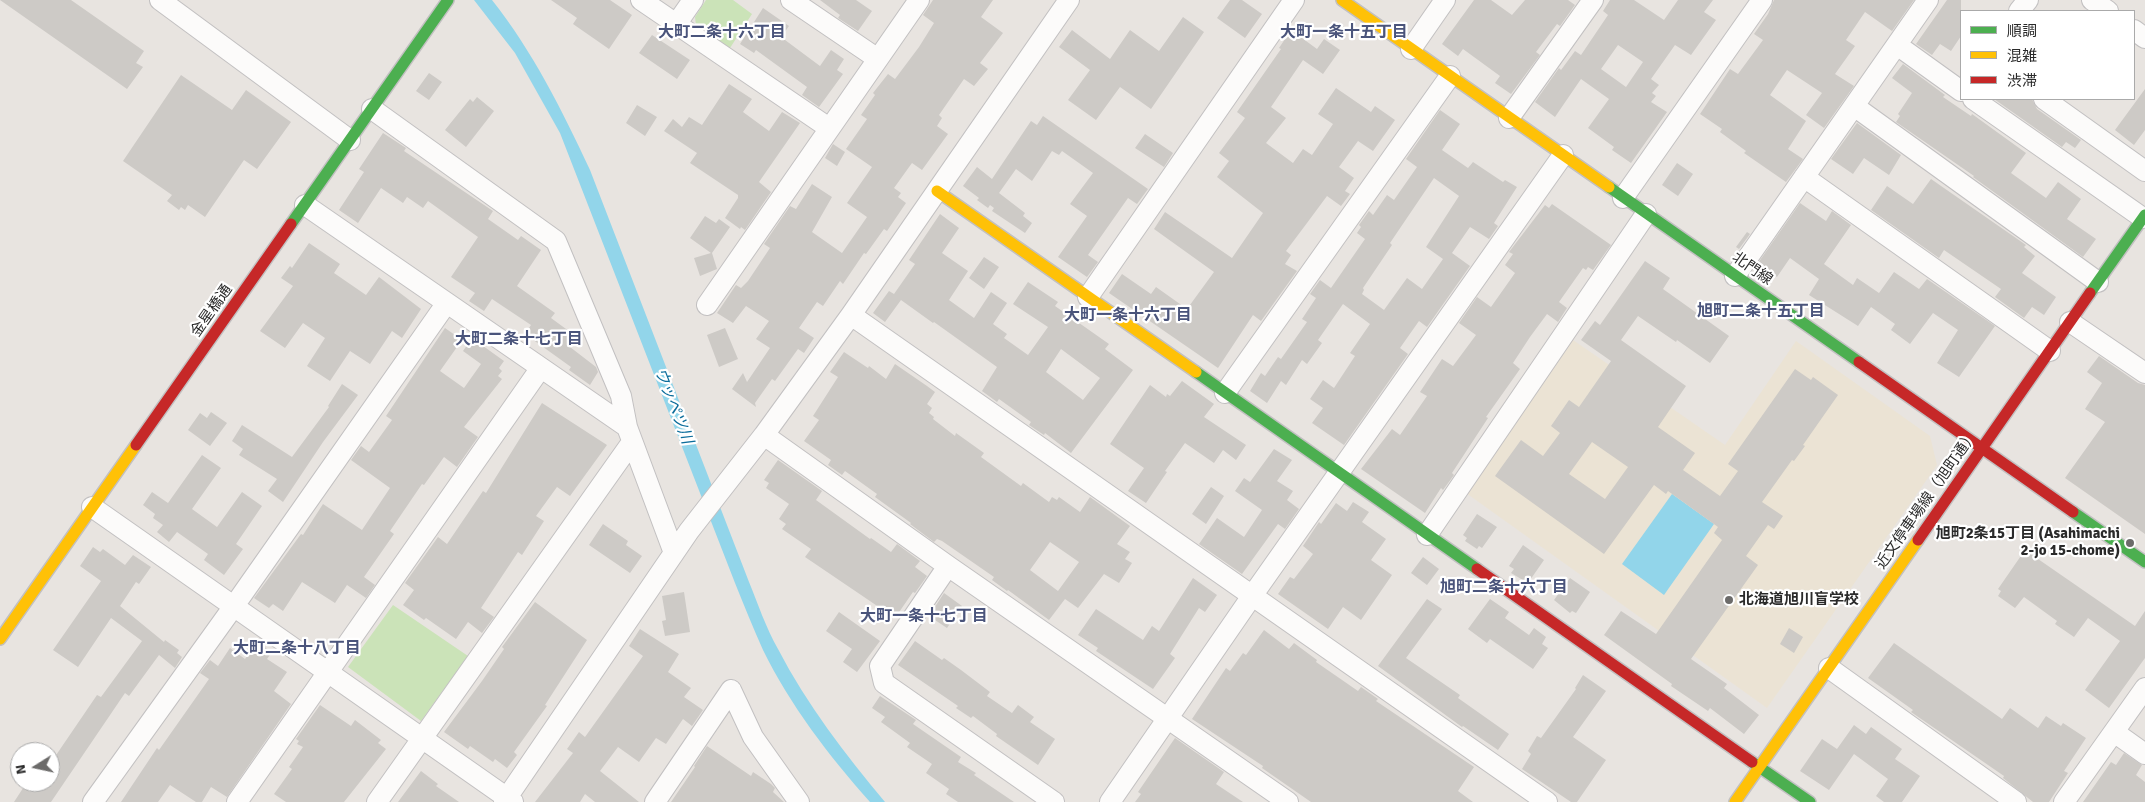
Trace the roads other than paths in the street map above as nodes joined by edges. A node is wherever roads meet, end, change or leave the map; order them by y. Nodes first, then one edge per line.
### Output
1 (160, 0) edge
2 (642, 0) edge
3 (693, 0) edge
4 (790, 0) edge
5 (919, 0) edge
6 (1069, 0) edge
7 (1294, 0) edge
8 (1445, 0) edge
9 (1593, 0) edge
10 (1762, 0) edge
11 (1928, 0) edge
12 (2092, 0) edge
13 (1348, 2) edge
14 (446, 4) edge
15 (2107, 10) edge
16 (677, 23) junction
17 (1896, 45) junction
18 (1411, 49) junction
19 (878, 59) junction
20 (1450, 76) junction
21 (1960, 90) edge
22 (1974, 100) edge
23 (2045, 100) edge
24 (1854, 106) junction
25 (372, 109) junction
26 (1510, 118) junction
27 (829, 128) junction
28 (350, 140) junction
29 (1563, 155) junction
30 (2145, 171) edge
31 (1804, 177) junction
32 (937, 191) junction
33 (1623, 198) junction
34 (305, 205) junction
35 (1646, 214) junction
36 (2143, 222) edge
37 (1735, 276) junction
38 (2098, 282) junction
39 (1088, 297) junction
40 (446, 304) junction
41 (707, 305) dead end
42 (851, 315) junction
43 (2070, 322) junction
44 (2050, 351) junction
45 (540, 368) junction
46 (2145, 374) edge
47 (1225, 393) junction
48 (630, 435) junction
49 (764, 435) junction
50 (1981, 449) junction
51 (1339, 473) junction
52 (92, 507) junction
53 (1427, 534) junction
54 (674, 553) junction
55 (2145, 562) edge
56 (948, 566) junction
57 (1252, 596) junction
58 (234, 606) junction
59 (0, 639) edge
60 (1829, 668) junction
61 (329, 673) junction
62 (2145, 688) edge
63 (1169, 718) junction
64 (2114, 732) junction
65 (422, 738) junction
66 (2145, 754) edge
67 (1759, 768) junction
68 (508, 800) edge
69 (92, 802) edge
70 (237, 802) edge
71 (377, 802) edge
72 (655, 802) edge
73 (799, 802) edge
74 (1054, 802) edge
75 (1110, 802) edge
76 (1288, 802) edge
77 (1548, 802) edge
78 (1735, 802) edge
79 (1810, 802) edge
80 (2016, 802) edge
81 (2064, 802) edge

1 - 28 street
2 - 16 street
3 - 16 street
4 - 19 street
5 - 19 street
6 - 32 street
7 - 39 street
8 - 18 street
9 - 26 street
10 - 33 street
11 - 17 street
12 - 15 street
13 - 18 street, 北門線
14 - 25 street, 金星橋通
16 - 27 street
17 - 21 street
17 - 24 street
18 - 20 street, 北門線
19 - 27 street
20 - 26 street, 北門線
20 - 47 street
22 - 36 street
23 - 30 street
24 - 31 street
24 - 38 street
25 - 28 street, 金星橋通
25 - 48 street
26 - 29 street, 北門線
27 - 41 street
28 - 34 street, 金星橋通
29 - 33 street, 北門線
29 - 51 street
31 - 37 street
31 - 44 street
32 - 39 street
32 - 42 street
33 - 35 street, 北門線
34 - 40 street
34 - 52 street, 金星橋通
35 - 37 street, 北門線
35 - 53 street
36 - 38 street, 近文停車場線（旭町通）
37 - 50 street, 北門線
38 - 43 street, 近文停車場線（旭町通）
39 - 47 street
40 - 45 street
40 - 58 street
42 - 49 street
42 - 57 street
43 - 44 street, 近文停車場線（旭町通）
43 - 46 street
44 - 50 street, 近文停車場線（旭町通）
45 - 48 street
45 - 61 street
47 - 51 street
48 - 54 street
48 - 65 street
49 - 54 street
49 - 56 street
50 - 55 street, 北門線
50 - 60 street, 近文停車場線（旭町通）
51 - 53 street
51 - 57 street
52 - 58 street
52 - 59 street, 金星橋通
53 - 67 street
54 - 68 street
56 - 63 street
56 - 74 street
57 - 63 street
57 - 77 street
58 - 61 street
58 - 69 street
60 - 67 street, 近文停車場線（旭町通）
60 - 80 street
61 - 65 street
61 - 70 street
62 - 64 street
63 - 75 street
63 - 76 street
64 - 66 street
64 - 81 street
65 - 68 street
65 - 71 street
67 - 78 street, 近文停車場線（旭町通）
67 - 79 street
72 - 73 street

